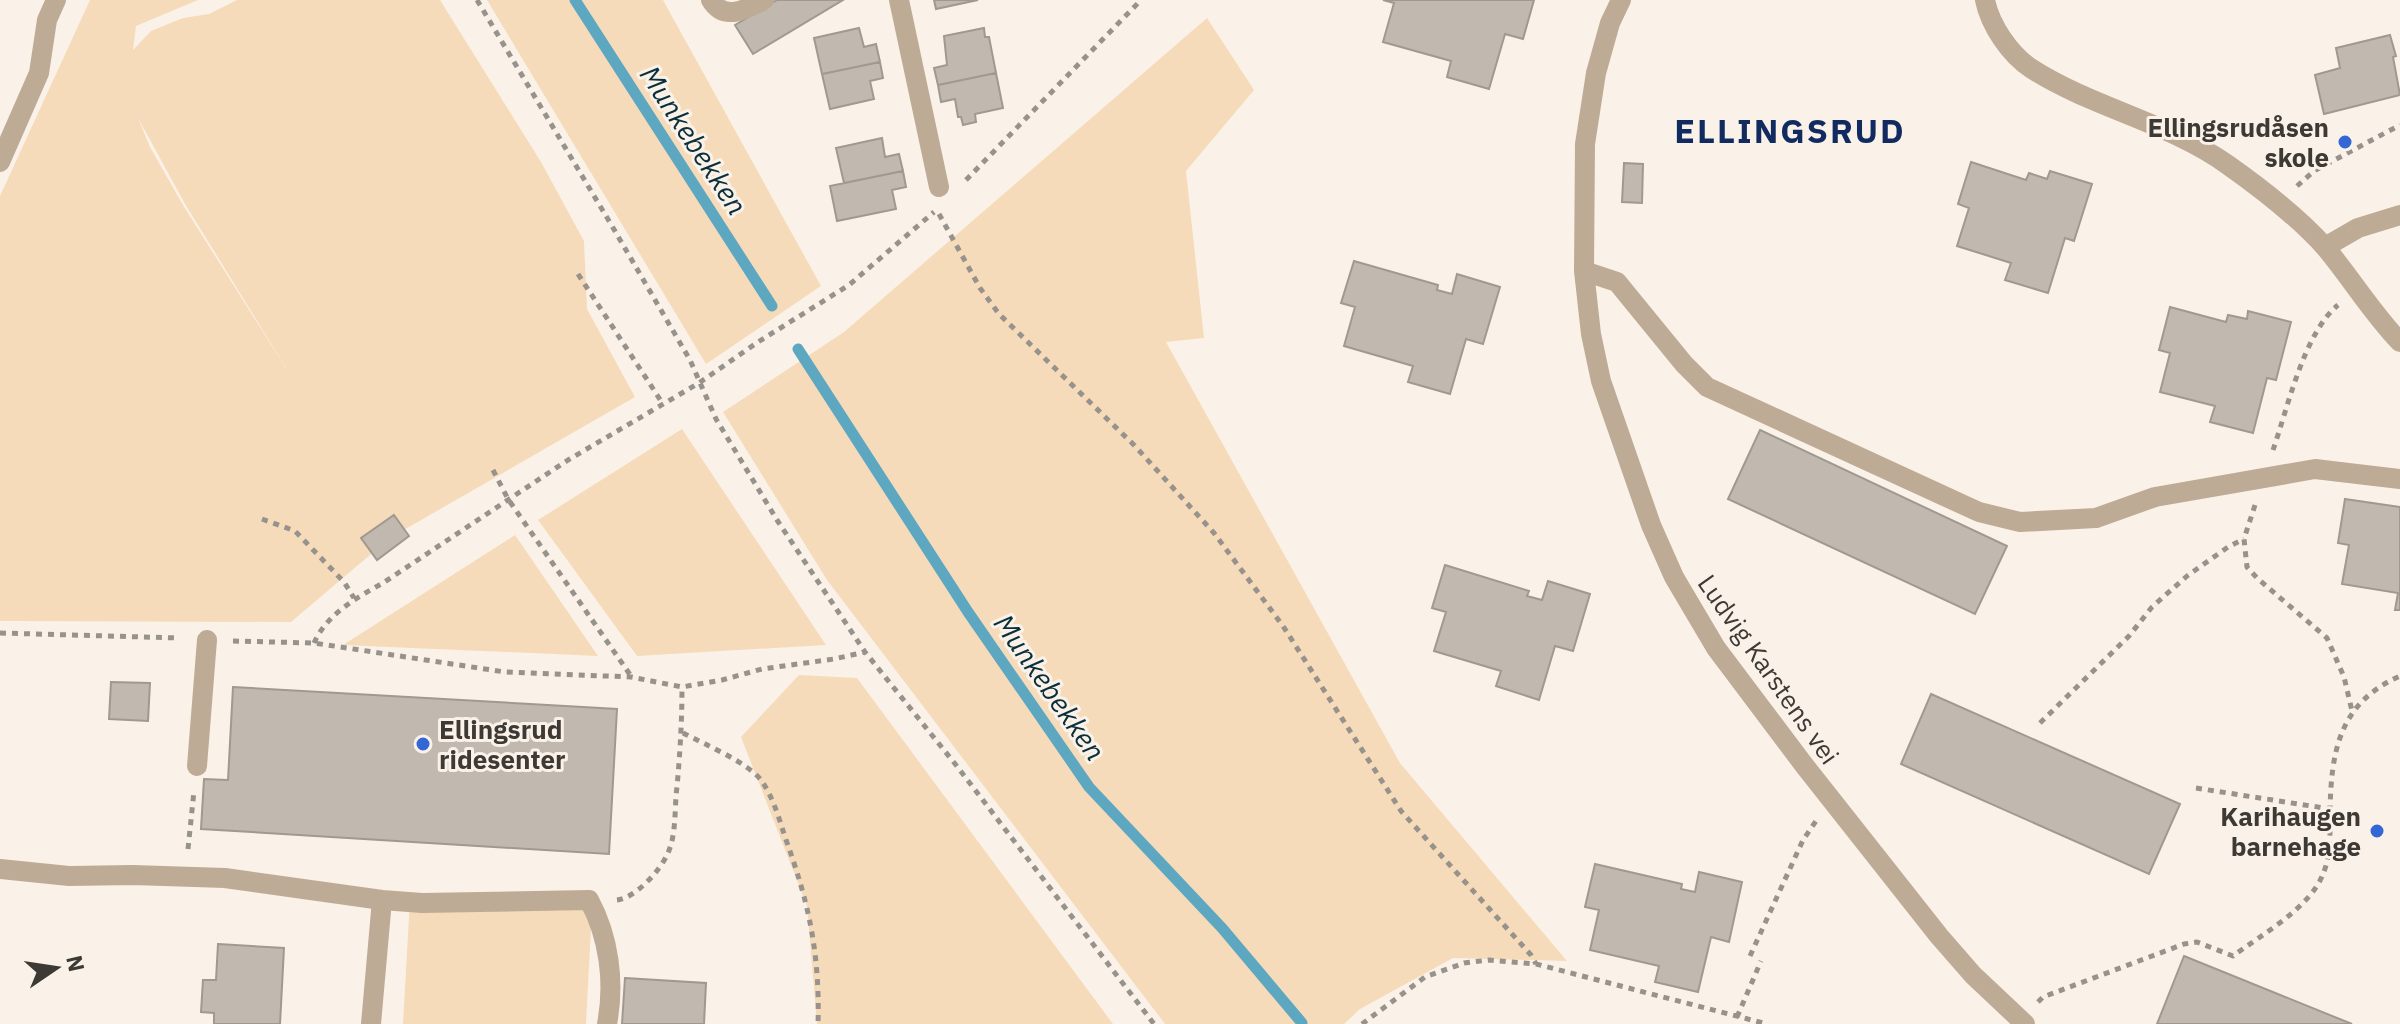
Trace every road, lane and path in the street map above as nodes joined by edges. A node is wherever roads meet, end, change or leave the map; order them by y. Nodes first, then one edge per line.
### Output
1 (56, 0) edge
2 (477, 0) edge
3 (711, 0) edge
4 (764, 0) edge
5 (899, 0) edge
6 (1621, 0) edge
7 (1985, 0) edge
8 (2400, 125) edge
9 (0, 162) edge
10 (939, 187) dead end
11 (2277, 202) junction
12 (936, 209) dead end
13 (2400, 215) edge
14 (2325, 247) junction
15 (1584, 271) junction
16 (578, 274) dead end
17 (2339, 304) dead end
18 (2398, 337) edge
19 (699, 383) junction
20 (663, 404) junction
21 (493, 470) dead end
22 (2264, 476) junction
23 (2400, 479) edge
24 (508, 499) junction
25 (262, 519) dead end
26 (2244, 539) junction
27 (354, 598) junction
28 (0, 633) edge
29 (207, 640) junction
30 (314, 643) junction
31 (865, 652) junction
32 (2400, 676) edge
33 (631, 677) junction
34 (682, 687) junction
35 (2352, 711) junction
36 (2040, 723) dead end
37 (683, 733) junction
38 (197, 766) joint
39 (2196, 788) dead end
40 (1830, 800) junction
41 (2330, 809) junction
42 (189, 832) dead end
43 (0, 869) edge
44 (382, 900) junction
45 (589, 900) junction
46 (1750, 956) dead end
47 (1761, 961) dead end
48 (1536, 964) junction
49 (1737, 1017) junction
50 (2022, 1022) edge
51 (371, 1024) edge
52 (607, 1024) edge
53 (818, 1024) edge
54 (1154, 1024) edge
55 (1362, 1024) edge
56 (1767, 1024) edge

1 - 9 street
2 - 19 path
3 - 4 street
5 - 10 street
6 - 15 street, Ludvig Karstens vei
7 - 11 street
8 - 11 path
11 - 14 street
12 - 48 path
13 - 14 street
14 - 18 street
15 - 22 street
15 - 40 street, Ludvig Karstens vei
16 - 20 path
17 - 22 path
19 - 20 path
19 - 31 path
20 - 24 path
21 - 24 path
22 - 23 street
22 - 26 path
24 - 27 path
24 - 33 path
25 - 27 path
26 - 35 path
26 - 36 path
27 - 30 path
28 - 29 path
29 - 30 path
29 - 38 street
30 - 33 path
31 - 34 path
31 - 54 path
32 - 35 path
33 - 34 path
34 - 37 path
35 - 41 path
37 - 45 path
37 - 53 path
38 - 42 path
39 - 41 path
40 - 46 path
40 - 50 street, Ludvig Karstens vei
41 - 50 path
43 - 44 street
44 - 45 street
44 - 51 street
45 - 52 street
47 - 49 path
48 - 49 path
48 - 55 path
49 - 56 path

